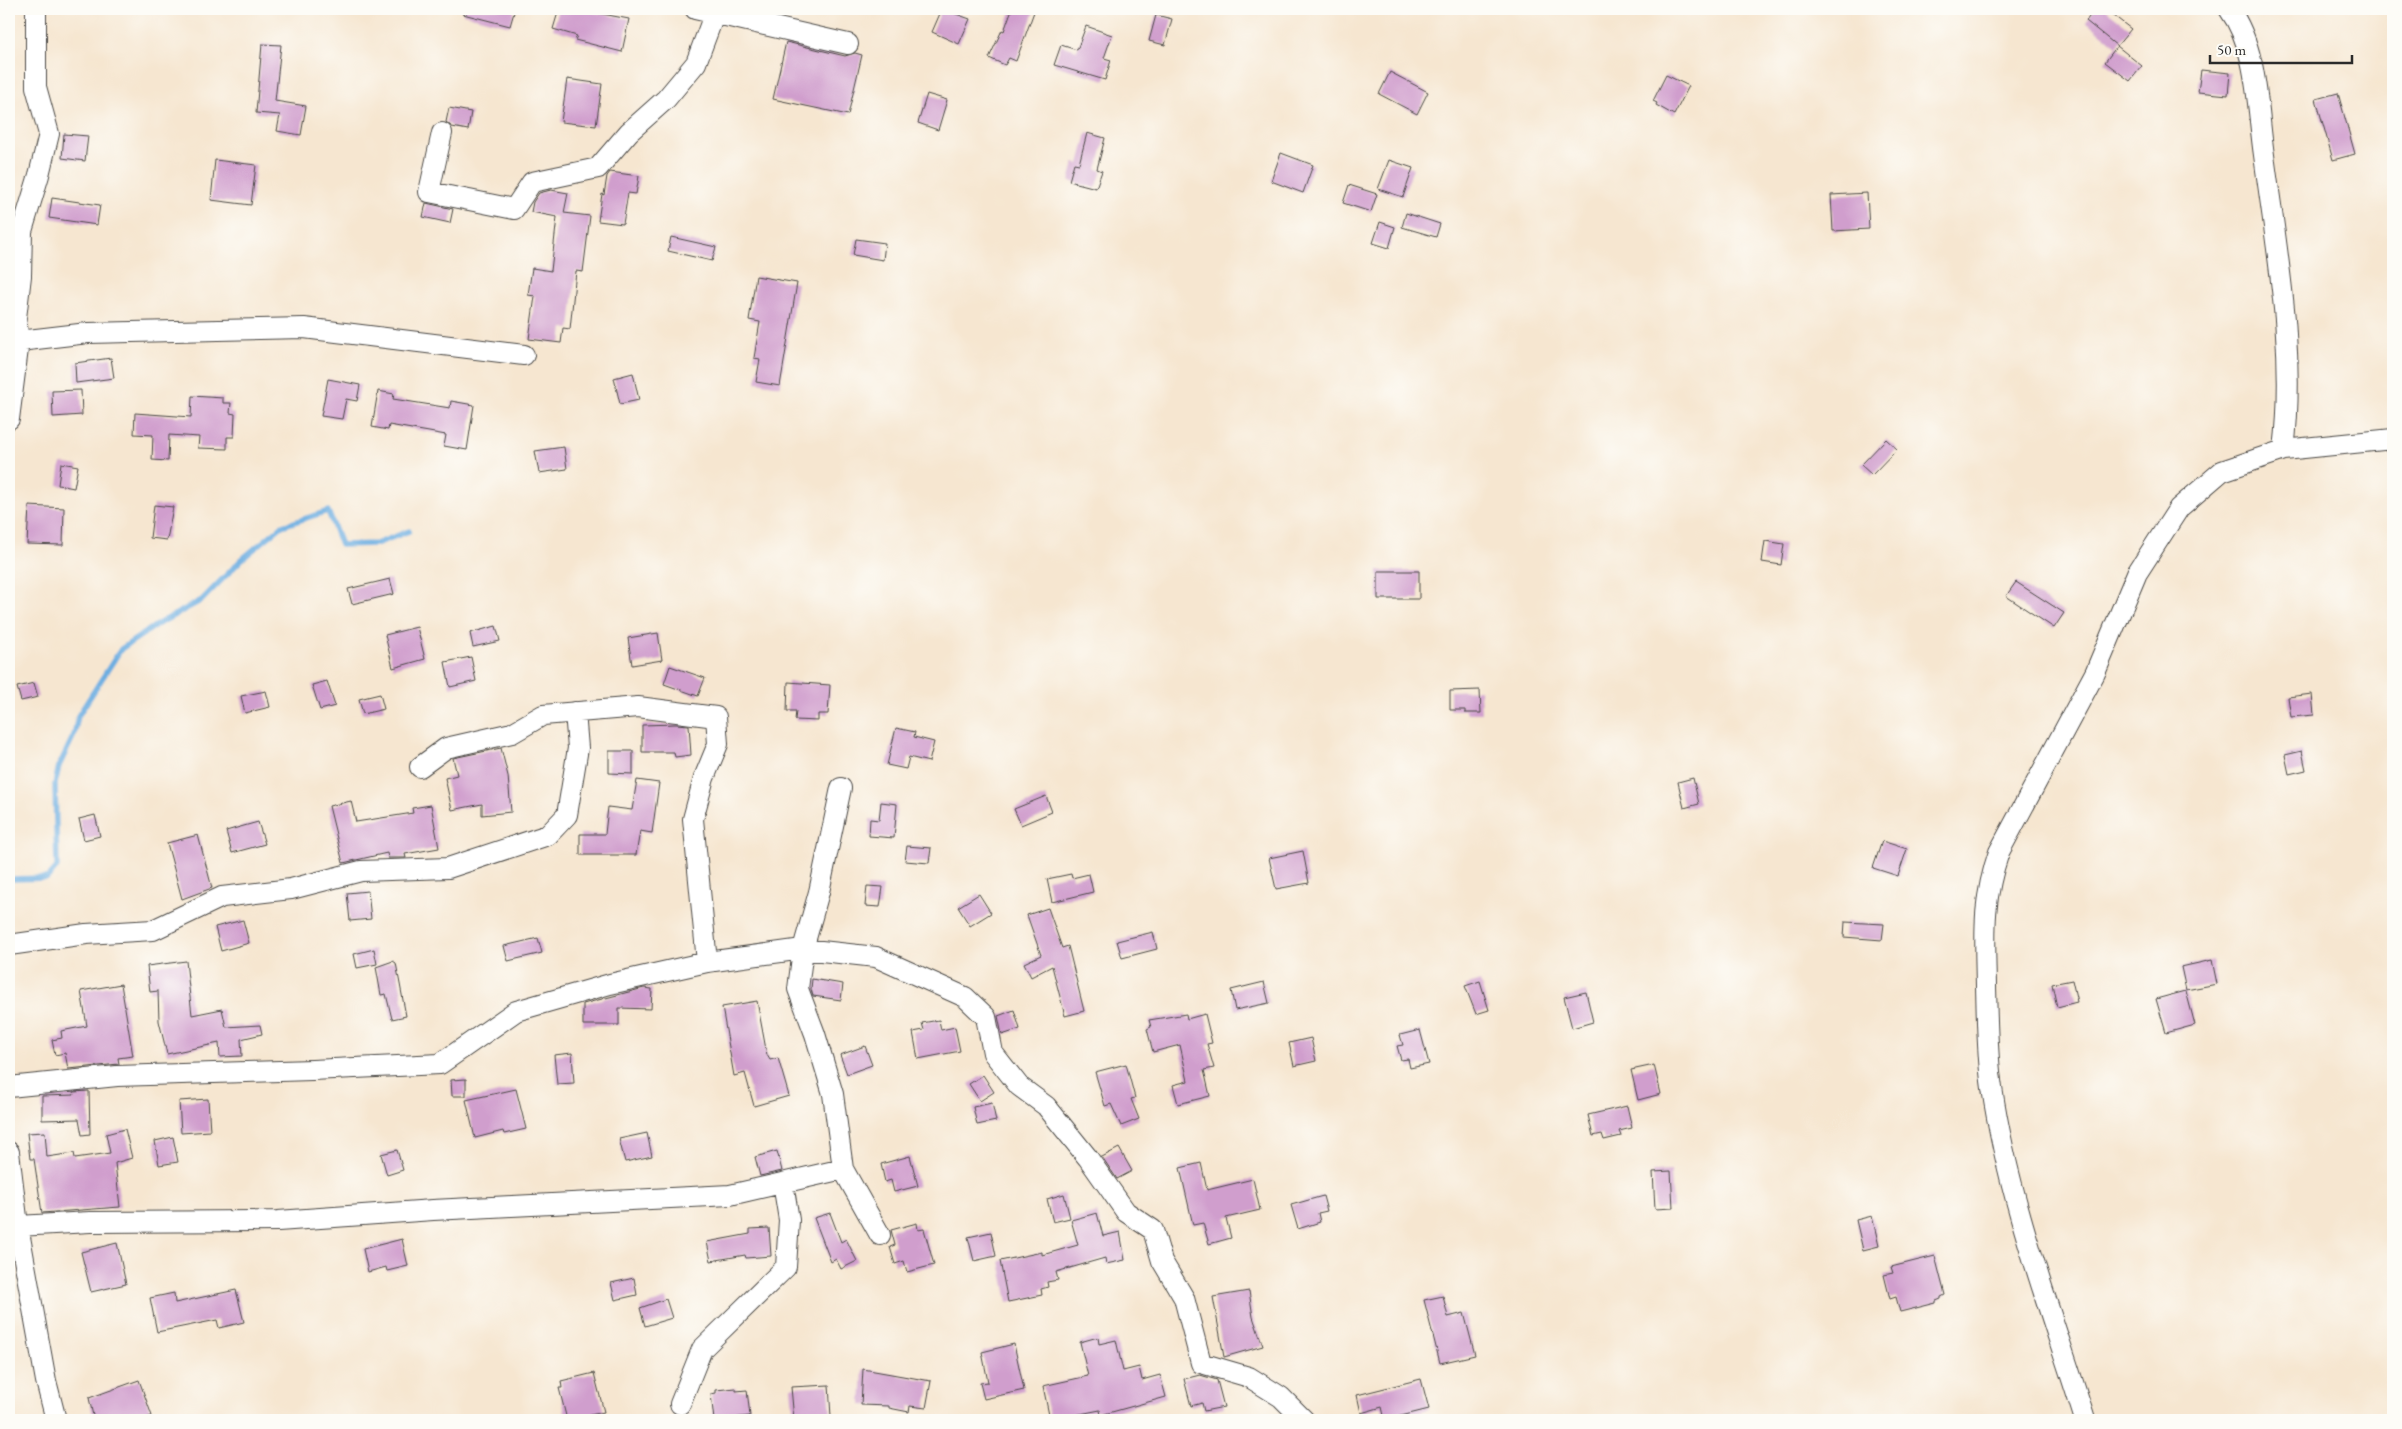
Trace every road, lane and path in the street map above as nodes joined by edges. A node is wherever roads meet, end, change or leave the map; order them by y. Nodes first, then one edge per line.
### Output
1 (36, 9) edge
2 (695, 9) edge
3 (2229, 9) edge
4 (714, 15) junction
5 (848, 44) dead end
6 (442, 133) dead end
7 (12, 317) edge
8 (19, 341) junction
9 (524, 355) dead end
10 (9, 419) edge
11 (2393, 440) edge
12 (2284, 450) junction
13 (575, 712) junction
14 (420, 767) dead end
15 (841, 788) dead end
16 (9, 945) edge
17 (804, 950) junction
18 (707, 962) junction
19 (9, 1087) edge
20 (9, 1152) edge
21 (843, 1168) junction
22 (783, 1183) junction
23 (13, 1228) edge
24 (880, 1235) dead end
25 (680, 1404) dead end
26 (56, 1420) edge
27 (1304, 1420) edge
28 (2085, 1420) edge

1 - 7 street
2 - 4 street
3 - 12 street
4 - 5 street
4 - 6 street
7 - 8 street
8 - 9 street
8 - 10 street
11 - 12 street
12 - 28 street
13 - 14 street
13 - 16 street
13 - 18 street
15 - 17 street
17 - 18 street
17 - 21 street
17 - 27 street
18 - 19 street
20 - 23 street
21 - 22 street
21 - 24 street
22 - 23 street
22 - 25 street
23 - 26 street

